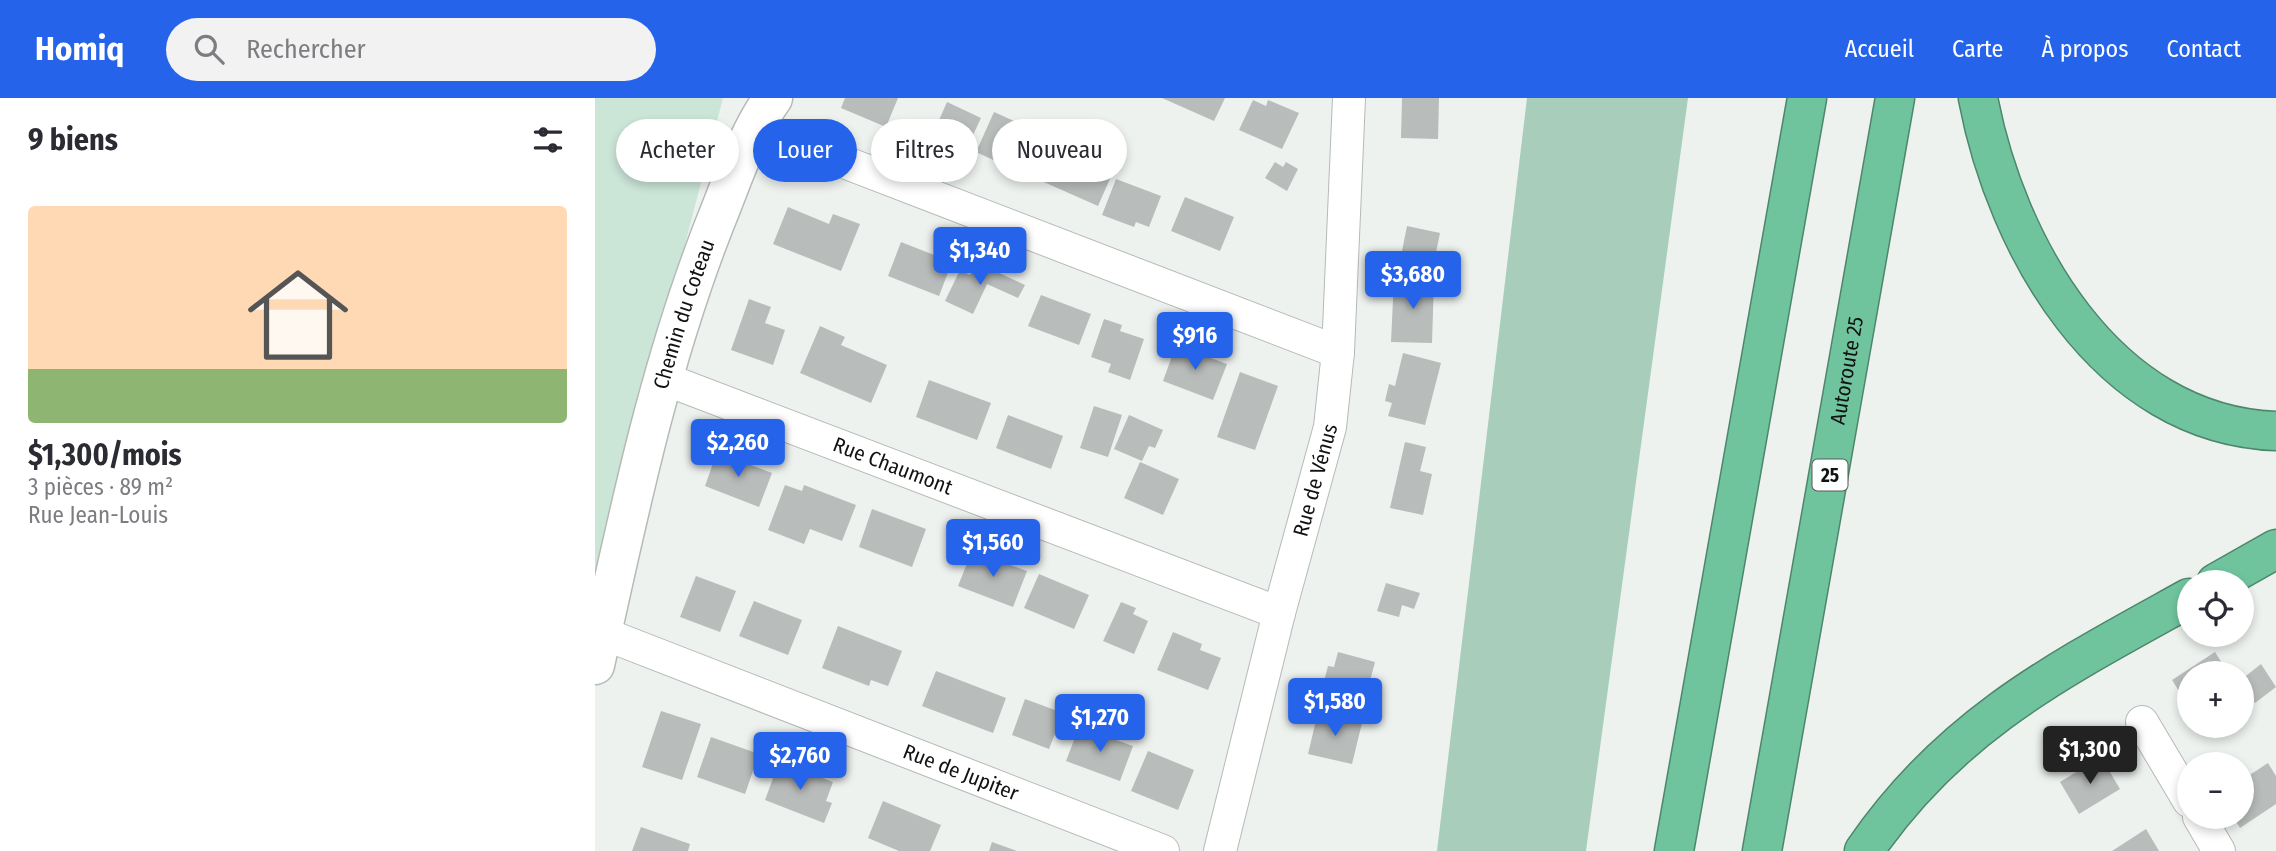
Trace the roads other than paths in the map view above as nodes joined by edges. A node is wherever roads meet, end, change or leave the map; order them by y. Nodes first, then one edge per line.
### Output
1 (1349, 98) edge
2 (1792, 98) edge
3 (1807, 98) edge
4 (1895, 98) edge
5 (1978, 98) edge
6 (764, 110) edge
7 (1780, 258) junction
8 (1338, 352) junction
9 (662, 378) junction
10 (2276, 431) edge
11 (2276, 550) edge
12 (2240, 570) edge
13 (2177, 605) edge
14 (1279, 613) junction
15 (599, 649) edge
16 (2142, 722) dead end
17 (2177, 781) edge
18 (2206, 829) edge
19 (1163, 851) edge
20 (1220, 851) edge
21 (1674, 851) edge
22 (1762, 851) edge
23 (1864, 851) edge
24 (2219, 851) edge

1 - 8 street, Rue de Vénus
2 - 7 highway
3 - 7 highway
4 - 22 highway, Autoroute 25 / 25
5 - 10 highway
6 - 8 street
6 - 9 street, Chemin du Coteau
7 - 21 highway
8 - 14 street, Rue de Vénus
9 - 14 street, Rue Chaumont
9 - 15 street, Chemin du Coteau
11 - 12 highway
13 - 23 highway
14 - 20 street, Rue de Vénus
15 - 19 street, Rue de Jupiter
16 - 17 street
18 - 24 street

